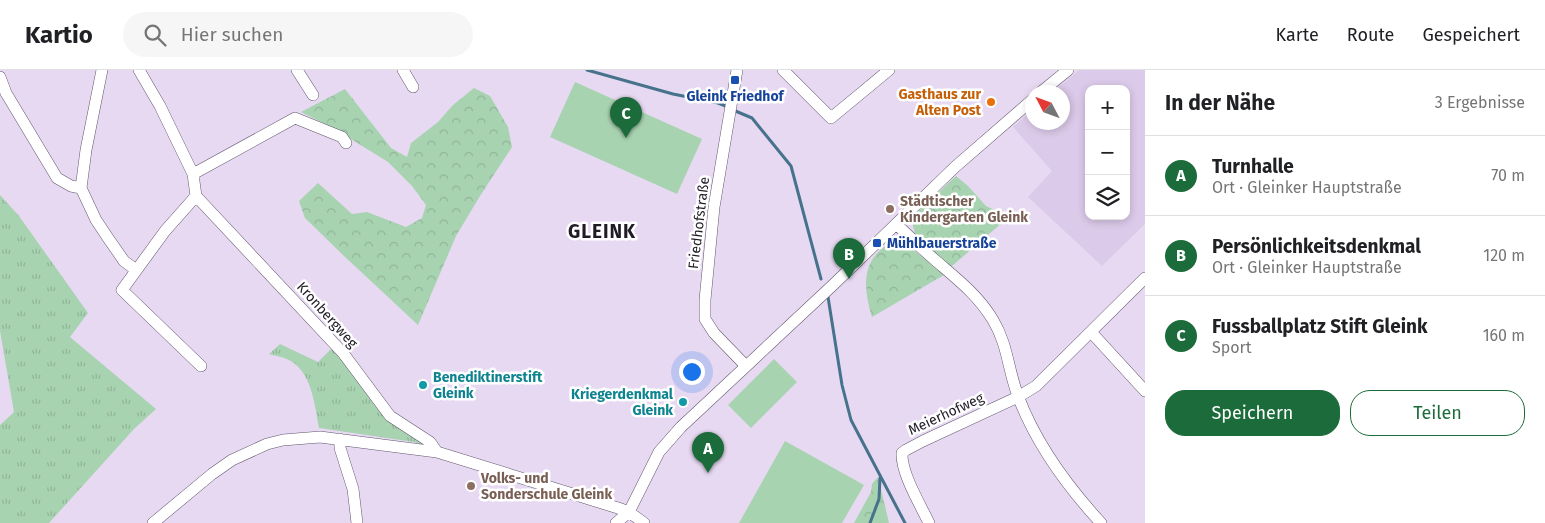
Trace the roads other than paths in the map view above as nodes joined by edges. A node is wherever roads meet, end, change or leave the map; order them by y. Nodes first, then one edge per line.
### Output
1 (102, 70) edge
2 (139, 70) edge
3 (297, 70) edge
4 (404, 70) edge
5 (737, 70) edge
6 (783, 70) edge
7 (889, 70) edge
8 (1068, 70) edge
9 (0, 77) edge
10 (1050, 85) edge
11 (413, 87) dead end
12 (313, 95) dead end
13 (1025, 106) edge
14 (346, 143) dead end
15 (193, 174) junction
16 (81, 188) junction
17 (196, 196) junction
18 (896, 224) junction
19 (136, 270) junction
20 (1145, 278) edge
21 (1091, 332) junction
22 (746, 365) junction
23 (201, 366) dead end
24 (1145, 391) edge
25 (1018, 397) junction
26 (340, 439) junction
27 (437, 452) junction
28 (629, 512) junction
29 (153, 523) edge
30 (357, 523) edge
31 (616, 523) edge
32 (644, 523) edge
33 (929, 523) edge
34 (1100, 523) edge

1 - 16 street
2 - 15 street
3 - 12 street
4 - 11 street
5 - 22 street, Friedhofstraße
6 - 7 street
8 - 10 street
9 - 16 street
13 - 18 street
14 - 15 street
15 - 17 street
16 - 19 street
17 - 19 street
17 - 27 street, Kronbergweg
18 - 22 street
18 - 25 street
19 - 23 street
20 - 21 street
21 - 24 street
21 - 25 street
22 - 28 street
25 - 33 street, Meierhofweg
25 - 34 street
26 - 27 street
26 - 29 street
26 - 30 street
27 - 28 street
28 - 31 street
28 - 32 street

